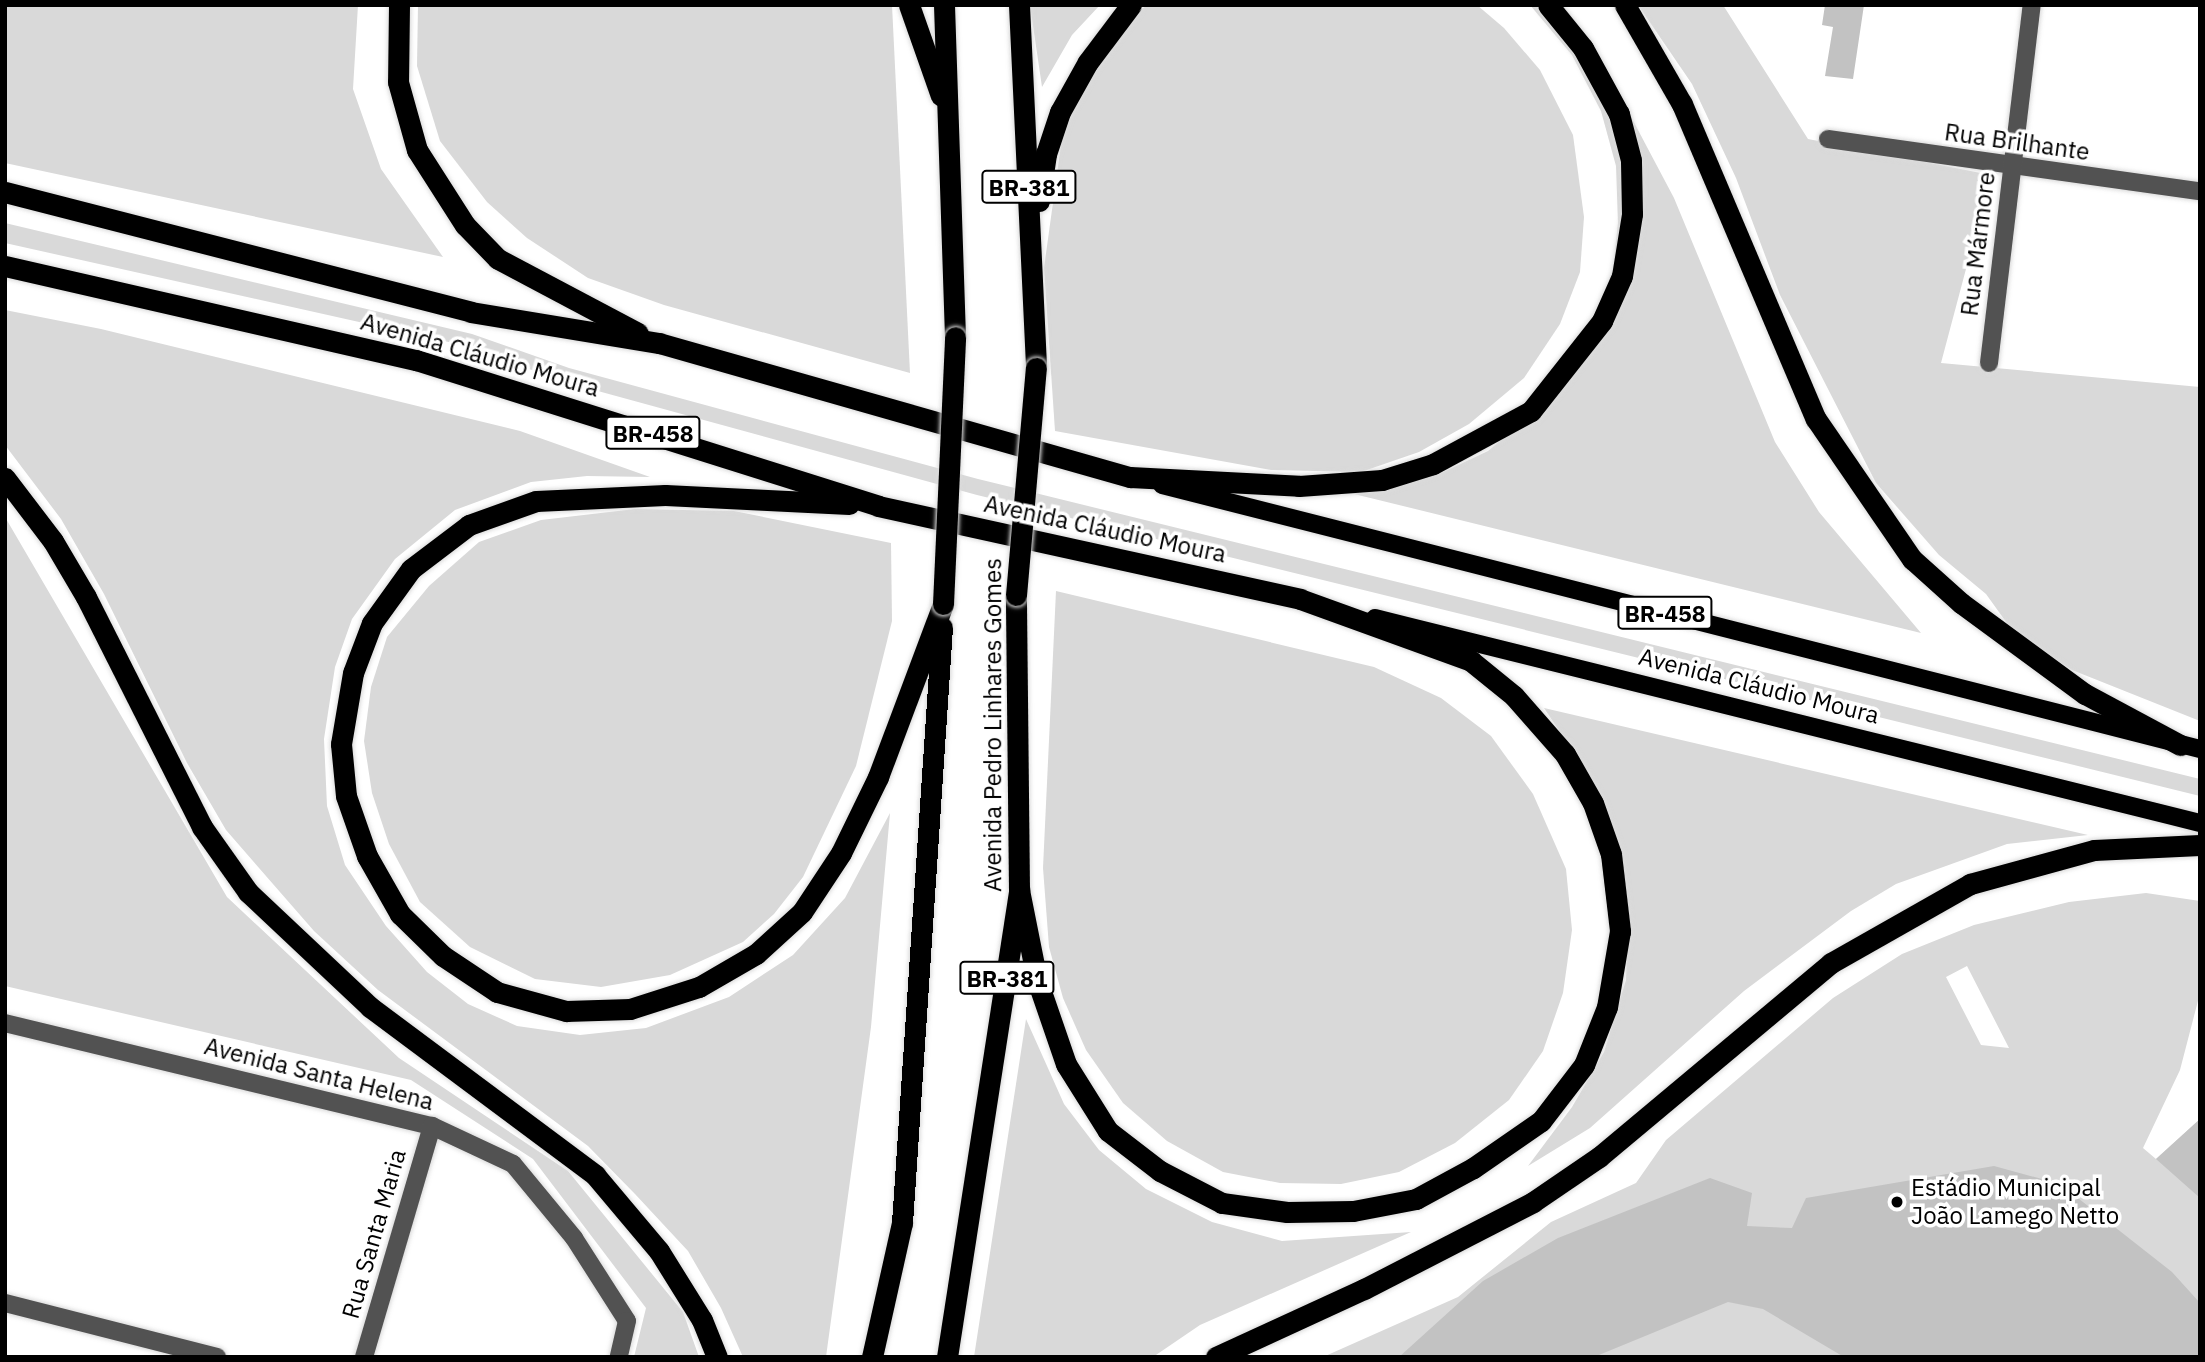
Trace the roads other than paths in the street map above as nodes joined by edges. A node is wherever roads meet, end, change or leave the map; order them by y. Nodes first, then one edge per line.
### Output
1 (399, 5) edge
2 (909, 5) edge
3 (944, 5) edge
4 (1019, 5) edge
5 (1131, 5) edge
6 (1548, 5) edge
7 (1625, 5) edge
8 (2032, 5) edge
9 (949, 118) junction
10 (1828, 139) dead end
11 (2011, 167) junction
12 (2200, 191) edge
13 (5, 192) edge
14 (1033, 248) junction
15 (5, 266) edge
16 (659, 342) junction
17 (1989, 363) dead end
18 (1129, 477) junction
19 (5, 478) edge
20 (878, 506) junction
21 (1300, 599) junction
22 (943, 604) junction
23 (2190, 747) edge
24 (2200, 823) edge
25 (2200, 845) edge
26 (1019, 890) junction
27 (5, 1023) edge
28 (432, 1126) junction
29 (5, 1303) edge
30 (216, 1357) edge
31 (364, 1357) edge
32 (619, 1357) edge
33 (718, 1357) edge
34 (872, 1357) edge
35 (947, 1357) edge
36 (1216, 1357) edge

1 - 16 highway
2 - 9 highway
3 - 9 highway, Avenida Pedro Linhares Gomes / BR-381
4 - 14 highway, Avenida Pedro Linhares Gomes / BR-381
5 - 14 highway
6 - 18 highway
7 - 23 highway
8 - 11 street, Rua Mármore
9 - 22 highway, Avenida Pedro Linhares Gomes / BR-381, bridge
10 - 11 street, Rua Brilhante
11 - 12 street, Rua Brilhante
11 - 17 street, Rua Mármore
13 - 16 highway, Avenida Cláudio Moura / BR-458
14 - 26 highway, Avenida Pedro Linhares Gomes / BR-381, bridge
15 - 20 highway, Avenida Cláudio Moura / BR-458
16 - 18 highway, Avenida Cláudio Moura / BR-458
18 - 23 main road, Avenida Cláudio Moura / BR-458
19 - 33 highway
20 - 21 highway, Avenida Cláudio Moura / BR-458
20 - 22 highway
21 - 24 main road, Avenida Cláudio Moura / BR-458
21 - 26 highway
22 - 34 highway, Avenida Pedro Linhares Gomes / BR-381
25 - 36 highway
26 - 35 highway, Avenida Pedro Linhares Gomes / BR-381
27 - 28 street, Avenida Santa Helena
28 - 31 street, Rua Santa Maria
28 - 32 street, Avenida Santa Helena
29 - 30 street

